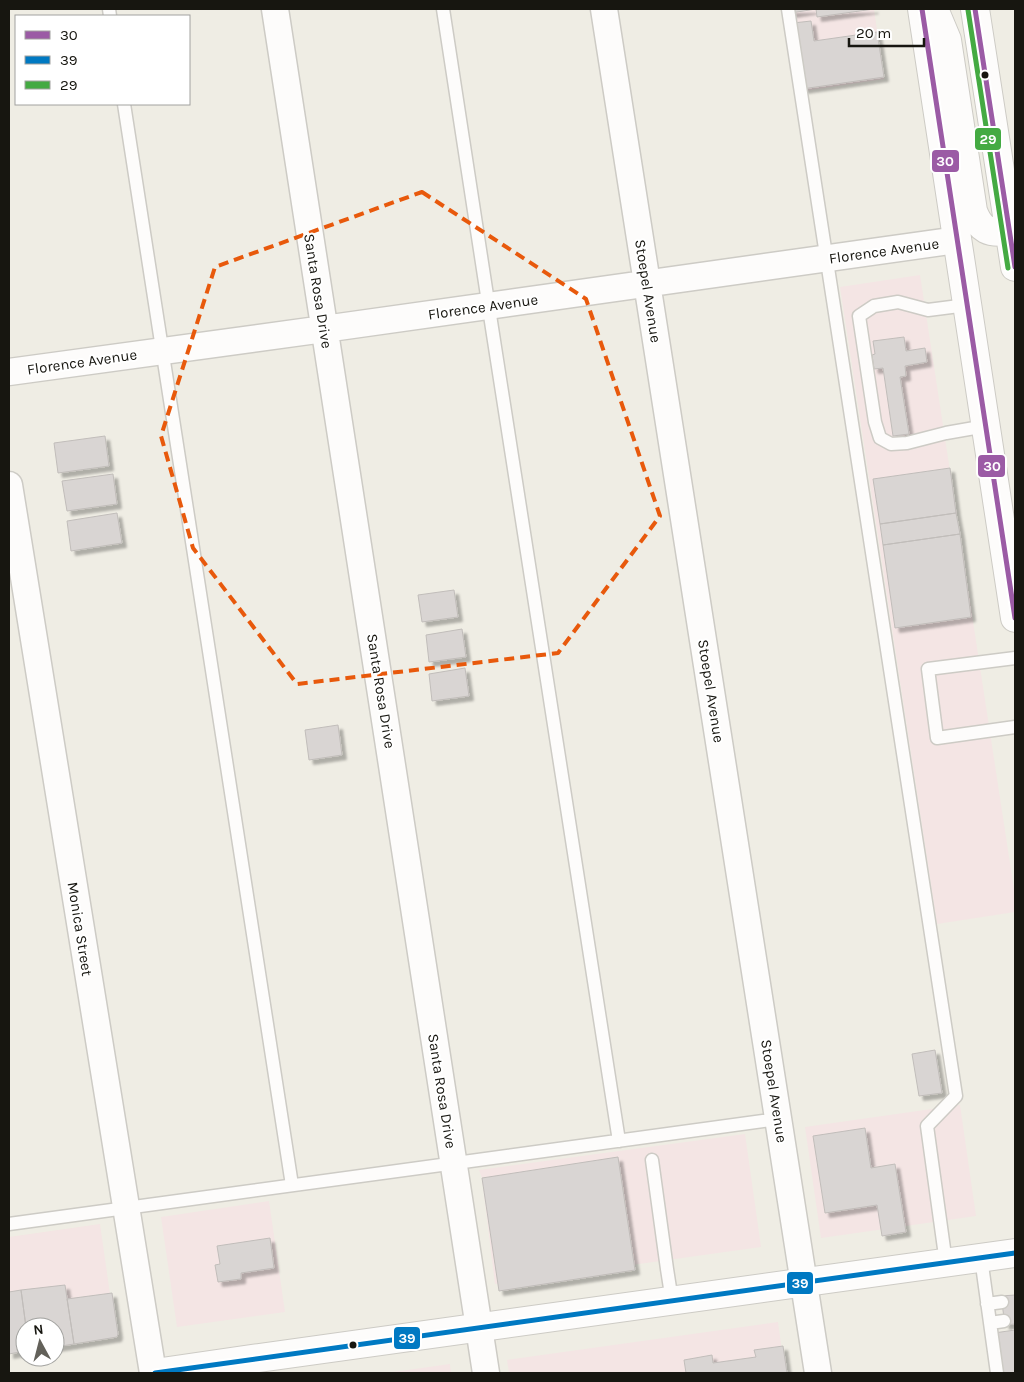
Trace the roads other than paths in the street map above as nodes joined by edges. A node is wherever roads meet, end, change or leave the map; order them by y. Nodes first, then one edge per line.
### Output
1 (275, 9) edge
2 (443, 9) edge
3 (604, 9) edge
4 (788, 9) edge
5 (922, 9) edge
6 (934, 9) edge
7 (976, 9) edge
8 (124, 105) edge
9 (1008, 182) edge
10 (1012, 230) edge
11 (957, 240) junction
12 (826, 259) junction
13 (1015, 267) edge
14 (647, 284) junction
15 (967, 305) junction
16 (488, 306) junction
17 (324, 329) junction
18 (162, 351) junction
19 (9, 372) edge
20 (986, 426) junction
21 (1005, 482) edge
22 (9, 485) edge
23 (1015, 618) edge
24 (1015, 658) edge
25 (1015, 727) edge
26 (778, 1119) junction
27 (619, 1141) junction
28 (652, 1160) dead end
29 (453, 1163) junction
30 (292, 1185) junction
31 (126, 1208) junction
32 (9, 1224) edge
33 (1015, 1253) edge
34 (981, 1258) junction
35 (946, 1263) junction
36 (804, 1282) junction
37 (672, 1301) junction
38 (1002, 1302) dead end
39 (987, 1304) junction
40 (1004, 1321) dead end
41 (990, 1323) junction
42 (478, 1328) junction
43 (154, 1373) edge
44 (486, 1373) edge
45 (818, 1373) edge
46 (997, 1373) edge

1 - 17 street, Santa Rosa Drive
2 - 16 lane
3 - 14 street, Stoepel Avenue
4 - 12 lane
5 - 11 street
6 - 10 street
7 - 9 street
8 - 18 lane
9 - 10 street
10 - 13 street
11 - 12 street, Florence Avenue
11 - 15 street
12 - 14 street, Florence Avenue
12 - 35 lane
14 - 16 street, Florence Avenue
14 - 26 street, Stoepel Avenue
15 - 20 street
15 - 20 lane
16 - 17 street, Florence Avenue
16 - 27 lane
17 - 18 street, Florence Avenue
17 - 29 street, Santa Rosa Drive
18 - 19 street, Florence Avenue
18 - 30 lane
20 - 21 street
21 - 23 street
22 - 31 street, Monica Street
24 - 25 lane
26 - 27 lane
26 - 36 street, Stoepel Avenue
27 - 29 lane
28 - 37 lane
29 - 30 lane
29 - 42 street, Santa Rosa Drive
30 - 31 lane
31 - 32 lane
31 - 43 street, Monica Street
33 - 34 street
34 - 35 street
34 - 39 lane
35 - 36 street
36 - 37 street
36 - 45 street, Stoepel Avenue
37 - 42 street
38 - 39 lane
39 - 41 lane
40 - 41 lane
41 - 46 lane
42 - 43 street
42 - 44 street, Santa Rosa Drive

